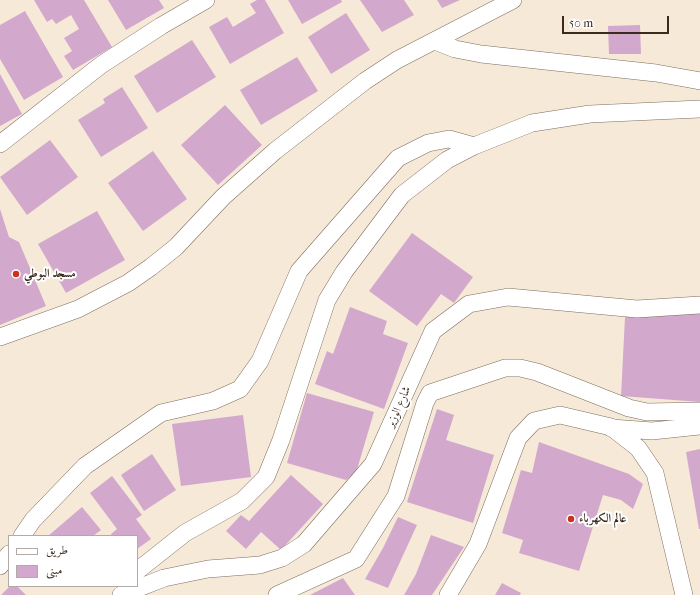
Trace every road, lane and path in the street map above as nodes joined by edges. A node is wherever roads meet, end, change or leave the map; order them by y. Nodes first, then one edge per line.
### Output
1 (206, 0) edge
2 (513, 0) edge
3 (435, 41) junction
4 (700, 81) edge
5 (700, 109) edge
6 (0, 144) edge
7 (474, 146) junction
8 (700, 306) edge
9 (0, 337) edge
10 (700, 411) edge
11 (700, 426) edge
12 (611, 428) junction
13 (23, 535) edge
14 (8, 555) edge
15 (0, 566) edge
16 (138, 571) edge
17 (120, 587) edge
18 (111, 595) edge
19 (121, 595) edge
20 (278, 595) edge
21 (448, 595) edge
22 (684, 595) edge

1 - 6 street
2 - 3 street
3 - 4 street
3 - 9 street
5 - 7 street
7 - 13 street
7 - 16 street
8 - 19 street, شارع الوزير
10 - 20 street
11 - 12 street
12 - 21 street
12 - 22 street
14 - 15 street
17 - 18 street

